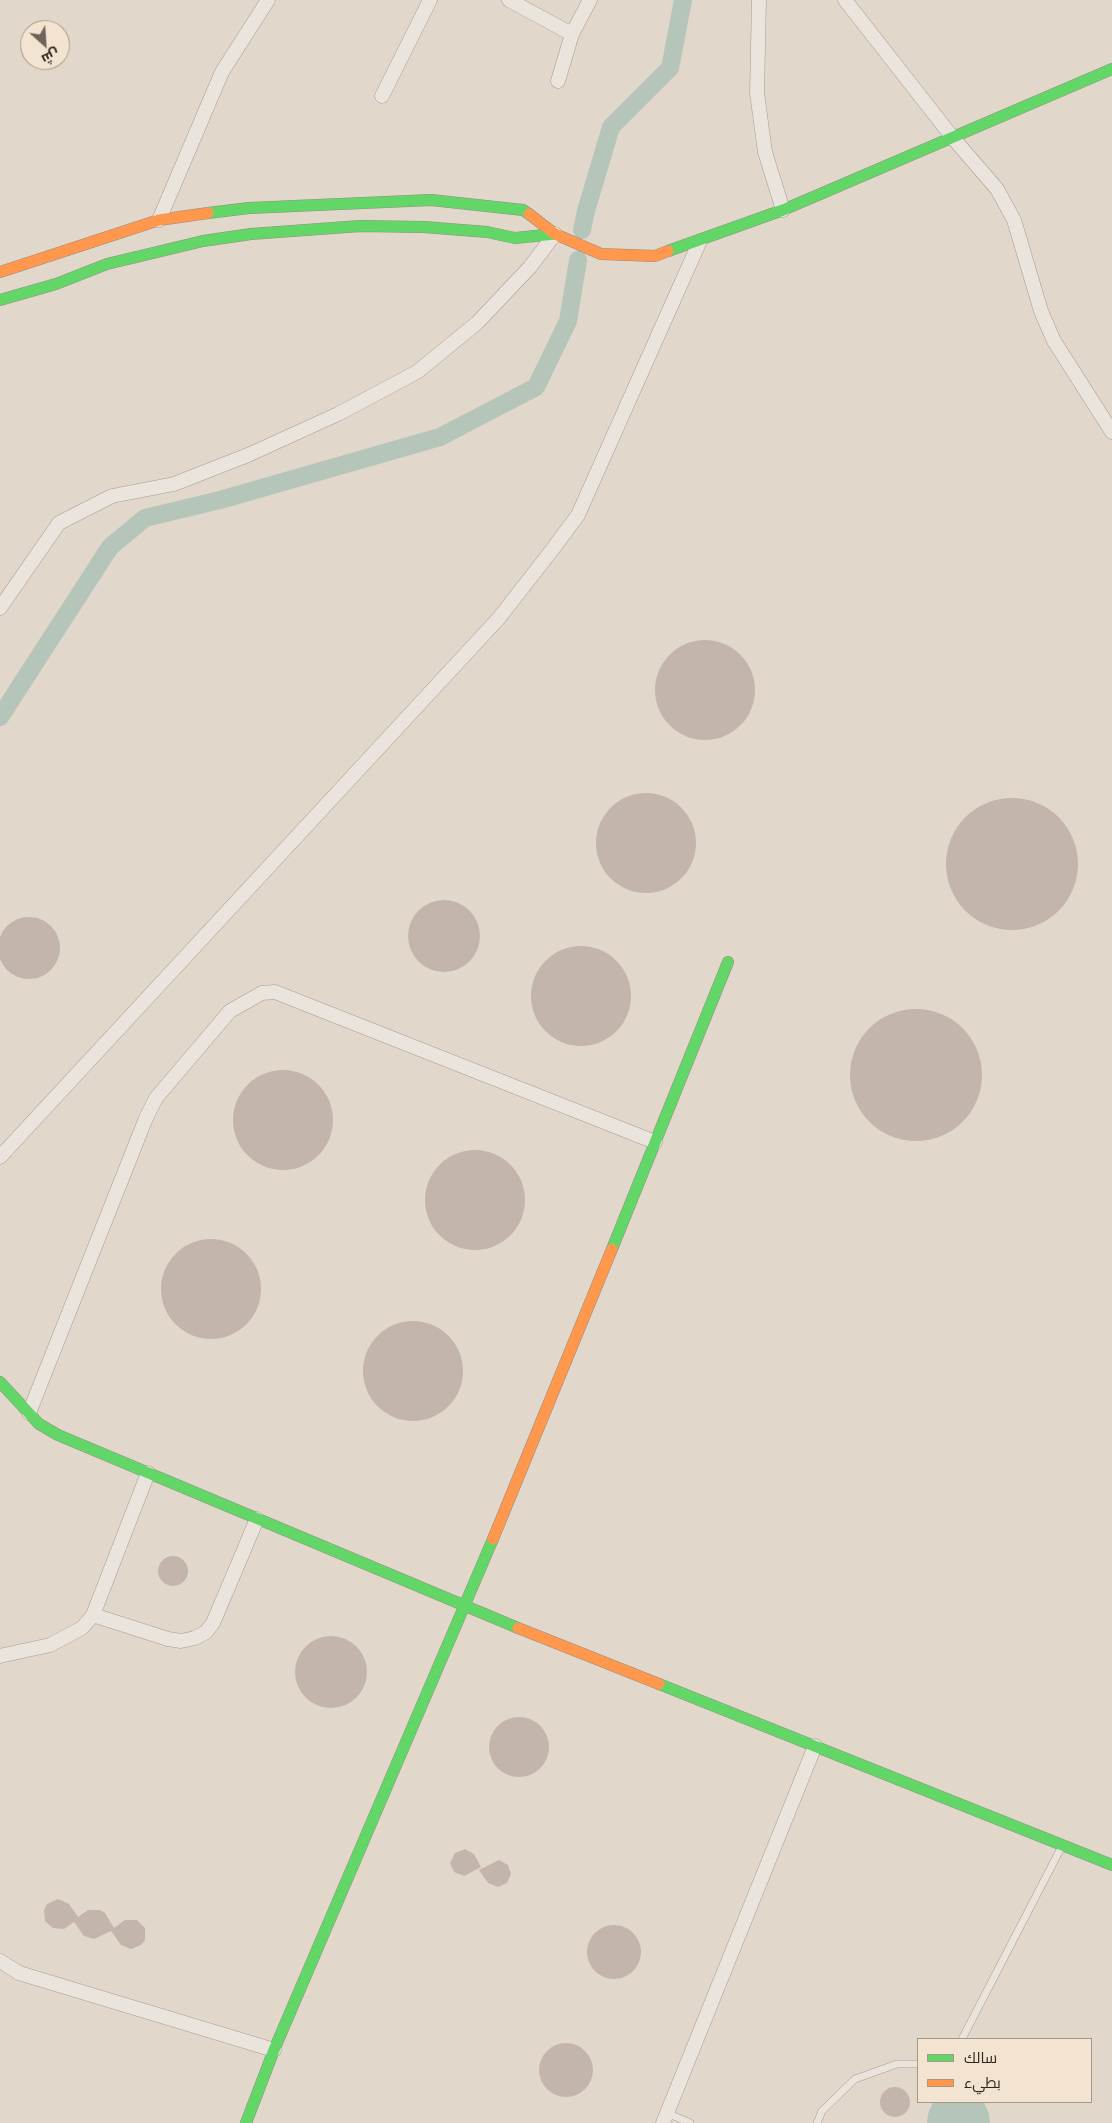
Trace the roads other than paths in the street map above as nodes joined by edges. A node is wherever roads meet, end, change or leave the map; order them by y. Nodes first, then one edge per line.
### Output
1 (268, 0) edge
2 (430, 0) edge
3 (509, 0) edge
4 (590, 0) edge
5 (759, 0) edge
6 (845, 0) edge
7 (572, 34) junction
8 (1112, 69) edge
9 (558, 82) dead end
10 (382, 96) dead end
11 (953, 138) junction
12 (782, 210) junction
13 (159, 220) junction
14 (250, 221) junction
15 (555, 234) junction
16 (700, 241) junction
17 (0, 272) edge
18 (0, 300) edge
19 (1112, 432) edge
20 (0, 608) edge
21 (728, 962) dead end
22 (655, 1142) junction
23 (0, 1157) edge
24 (0, 1382) edge
25 (29, 1413) junction
26 (148, 1473) junction
27 (257, 1519) junction
28 (466, 1607) junction
29 (93, 1614) junction
30 (0, 1656) edge
31 (814, 1746) junction
32 (1062, 1845) junction
33 (1112, 1865) edge
34 (0, 1961) edge
35 (963, 2038) edge
36 (274, 2050) junction
37 (917, 2064) edge
38 (665, 2118) edge
39 (246, 2123) edge
40 (690, 2123) edge
41 (817, 2123) edge

1 - 13 street
2 - 10 street
3 - 7 street
4 - 7 street
5 - 12 street
6 - 11 street
7 - 9 street
8 - 11 street
11 - 12 street
11 - 19 street
12 - 16 street
13 - 14 street
13 - 17 street
14 - 15 street
14 - 15 street
14 - 18 street
15 - 16 street
15 - 20 street
16 - 23 street
21 - 22 street
22 - 25 street
22 - 28 street
24 - 25 street
25 - 26 street
26 - 27 street
26 - 29 street
27 - 28 street
27 - 29 street
28 - 31 street
28 - 36 street
29 - 30 street
31 - 32 street
31 - 38 street
32 - 33 street
32 - 35 lane
34 - 36 street
36 - 39 street
37 - 41 lane
38 - 40 lane

